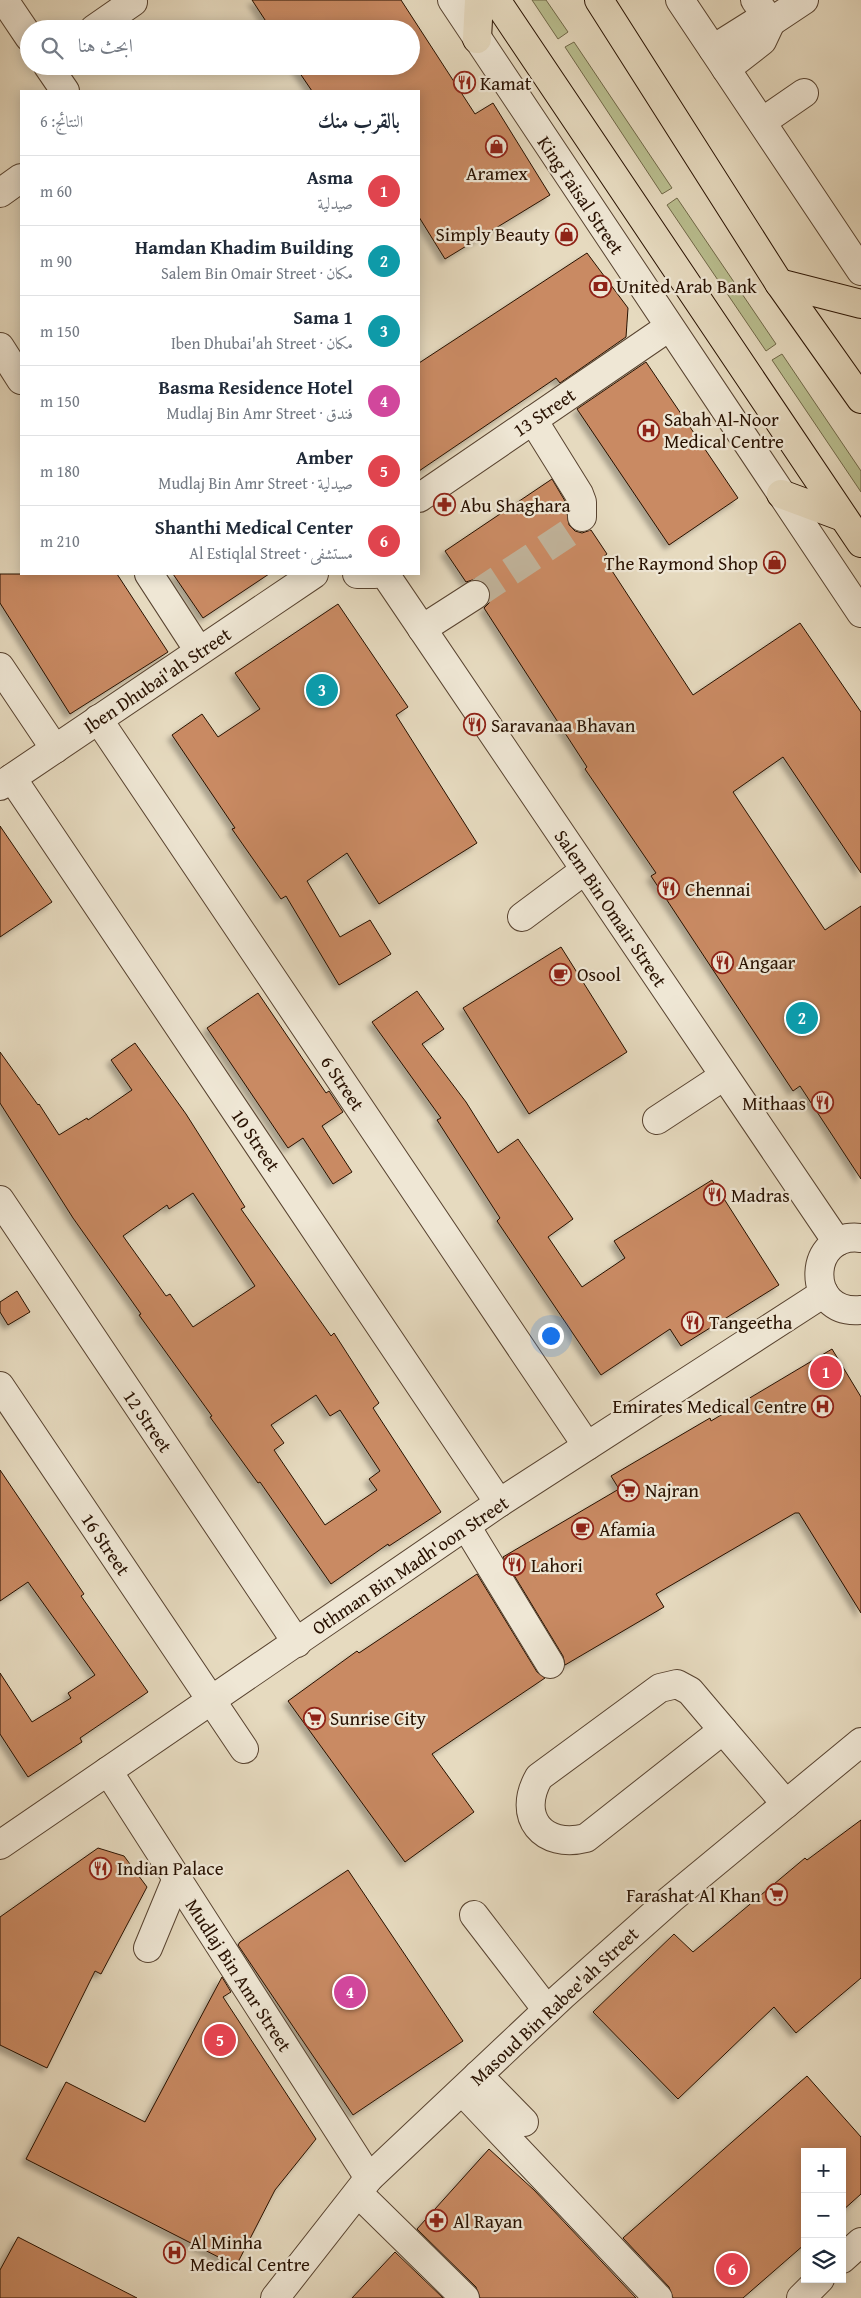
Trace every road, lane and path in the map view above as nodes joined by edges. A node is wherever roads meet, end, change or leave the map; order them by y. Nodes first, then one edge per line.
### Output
1 (4, 0) edge
2 (452, 0) edge
3 (479, 0) edge
4 (496, 0) edge
5 (599, 0) edge
6 (680, 0) edge
7 (755, 0) edge
8 (804, 0) edge
9 (133, 2) dead end
10 (107, 20) edge
11 (770, 22) junction
12 (20, 24) edge
13 (477, 39) junction
14 (719, 59) junction
15 (54, 75) edge
16 (64, 90) edge
17 (804, 93) dead end
18 (762, 122) junction
19 (20, 179) edge
20 (0, 192) edge
21 (861, 271) edge
22 (779, 283) junction
23 (861, 304) edge
24 (669, 327) junction
25 (0, 348) edge
26 (20, 378) edge
27 (861, 399) edge
28 (533, 420) junction
29 (780, 494) junction
30 (420, 497) edge
31 (582, 517) dead end
32 (843, 518) junction
33 (861, 543) edge
34 (150, 575) edge
35 (313, 575) edge
36 (386, 575) edge
37 (475, 595) tunnel mouth
38 (861, 613) edge
39 (422, 629) junction
40 (199, 651) junction
41 (0, 667) edge
42 (98, 719) junction
43 (55, 749) junction
44 (6, 782) edge
45 (585, 870) junction
46 (522, 917) dead end
47 (724, 1076) junction
48 (657, 1120) dead end
49 (0, 1200) edge
50 (849, 1240) edge
51 (824, 1293) junction
52 (861, 1310) edge
53 (0, 1386) edge
54 (587, 1446) junction
55 (499, 1503) junction
56 (466, 1526) junction
57 (296, 1643) junction
58 (550, 1664) dead end
59 (211, 1702) junction
60 (723, 1730) junction
61 (861, 1742) edge
62 (244, 1750) dead end
63 (108, 1771) junction
64 (786, 1804) junction
65 (0, 1845) edge
66 (177, 1878) junction
67 (474, 1914) dead end
68 (148, 1948) dead end
69 (547, 2010) junction
70 (470, 2083) junction
71 (524, 2122) dead end
72 (363, 2186) junction
73 (861, 2242) edge
74 (846, 2255) edge
75 (816, 2283) edge
76 (275, 2298) edge
77 (465, 2298) edge
78 (658, 2298) edge
79 (801, 2298) edge

1 - 12 street
2 - 13 street, King Faisal Street
3 - 13 main road
4 - 32 main road, King Faisal Street
5 - 22 main road
6 - 14 street
7 - 11 street
8 - 11 street
9 - 10 street
11 - 14 street
13 - 24 street, King Faisal Street
14 - 18 street
15 - 16 street
17 - 18 street
18 - 21 street
19 - 20 street
22 - 23 main road
22 - 27 main road
24 - 28 street, 13 Street
24 - 29 street, King Faisal Street
25 - 26 street
28 - 30 street, 13 Street
28 - 31 street
29 - 32 main road
29 - 38 street, King Faisal Street
32 - 33 main road, King Faisal Street
34 - 40 street
35 - 40 street, Iben Dhubai'ah Street
36 - 39 street, Salem Bin Omair Street
37 - 39 street
39 - 45 street, Salem Bin Omair Street
40 - 42 street, Iben Dhubai'ah Street
41 - 43 street
42 - 43 street, Iben Dhubai'ah Street
42 - 54 street, 6 Street
43 - 44 street, Iben Dhubai'ah Street
44 - 55 street, 10 Street
45 - 46 street
45 - 47 street, Salem Bin Omair Street
47 - 48 street
47 - 50 street, Salem Bin Omair Street
49 - 57 street, 12 Street
50 - 51 street
51 - 52 street
51 - 54 street, Othman Bin Madh'oon Street
53 - 59 street, 16 Street
54 - 55 street, Othman Bin Madh'oon Street
55 - 56 street, Othman Bin Madh'oon Street
56 - 57 street, Othman Bin Madh'oon Street
56 - 58 street
57 - 59 street, Othman Bin Madh'oon Street
59 - 62 street, 16 Street
59 - 63 street, Othman Bin Madh'oon Street
60 - 60 street
60 - 64 street
61 - 64 street, Masoud Bin Rabee'ah Street
63 - 65 street, Othman Bin Madh'oon Street
63 - 66 street, Mudlaj Bin Amr Street
64 - 69 street, Masoud Bin Rabee'ah Street
66 - 68 street
66 - 72 street, Mudlaj Bin Amr Street
67 - 69 street
69 - 70 street, Masoud Bin Rabee'ah Street
70 - 71 street
70 - 72 street, Masoud Bin Rabee'ah Street
70 - 78 street
72 - 76 street, Masoud Bin Rabee'ah Street
72 - 77 street, Mudlaj Bin Amr Street
73 - 74 street
75 - 79 street

